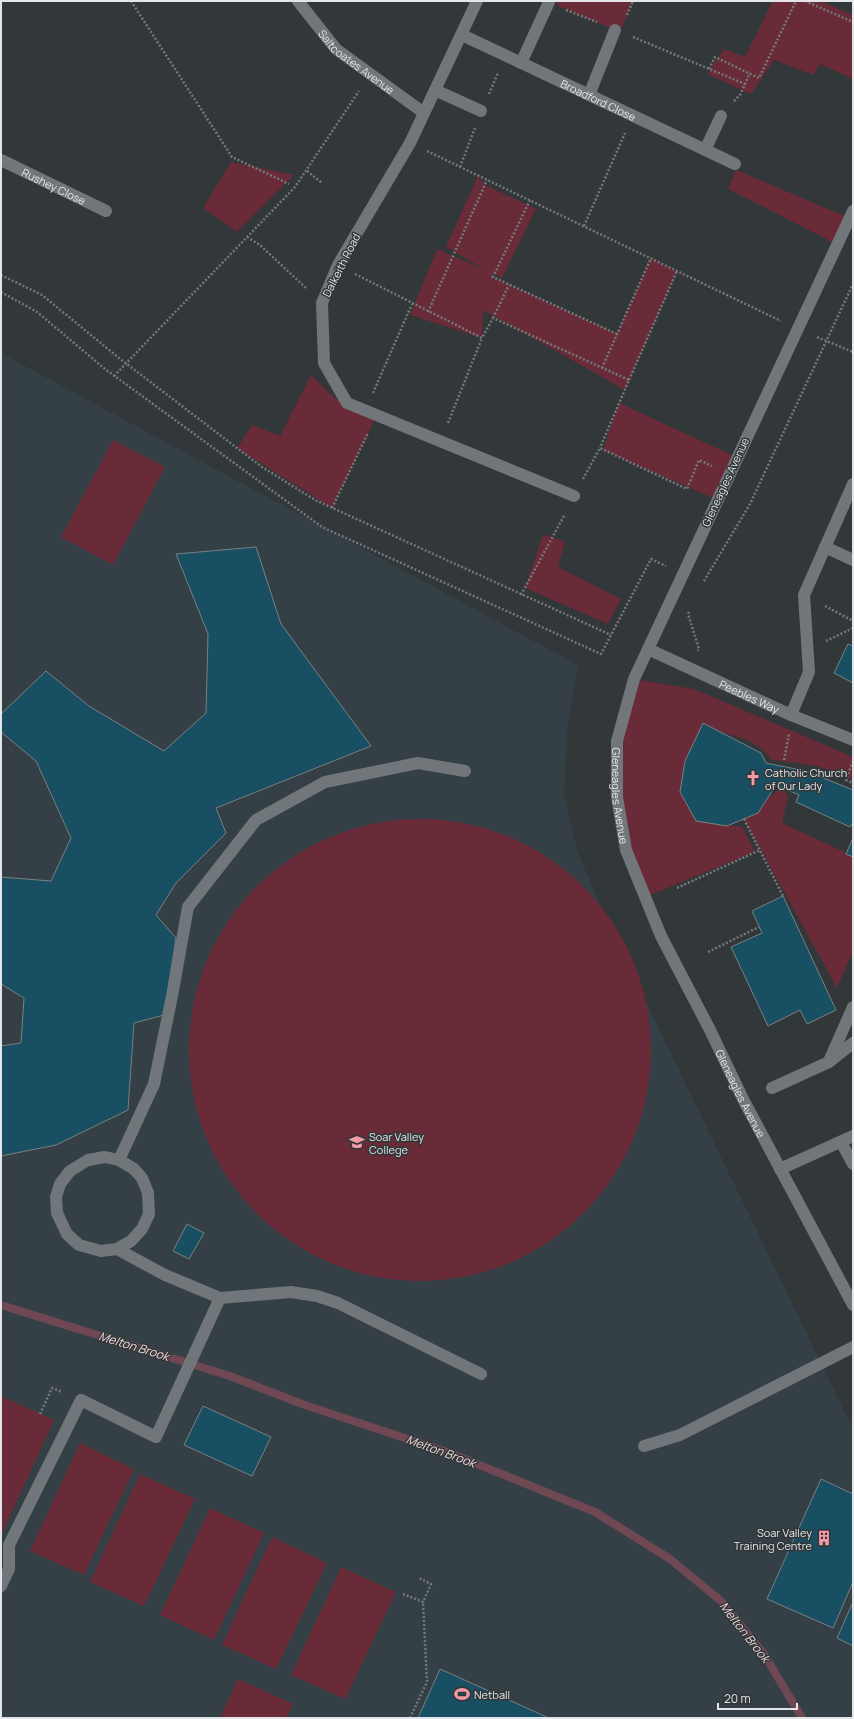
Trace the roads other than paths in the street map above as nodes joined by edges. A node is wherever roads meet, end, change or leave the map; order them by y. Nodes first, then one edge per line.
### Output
1 (298, 1) edge
2 (478, 1) edge
3 (549, 2) road end
4 (615, 30) road end
5 (462, 35) junction
6 (521, 63) junction
7 (435, 90) junction
8 (589, 95) junction
9 (481, 111) dead end
10 (424, 113) junction
11 (720, 116) road end
12 (705, 150) junction
13 (1, 160) edge
14 (735, 164) dead end
15 (106, 211) dead end
16 (853, 211) edge
17 (853, 484) edge
18 (574, 496) road end
19 (825, 547) junction
20 (853, 560) edge
21 (648, 649) junction
22 (791, 715) junction
23 (853, 740) edge
24 (465, 771) dead end
25 (853, 1008) edge
26 (853, 1043) edge
27 (829, 1062) junction
28 (772, 1088) dead end
29 (853, 1136) edge
30 (841, 1142) junction
31 (119, 1160) junction
32 (853, 1164) edge
33 (780, 1169) junction
34 (117, 1249) junction
35 (220, 1298) junction
36 (853, 1305) edge
37 (853, 1347) edge
38 (480, 1374) dead end
39 (644, 1446) dead end
40 (1, 1586) edge

1 - 10 street, Saltcoates Avenue
2 - 5 street, Dalkeith Road
3 - 6 street
4 - 8 street
5 - 6 street, Broadford Close
5 - 7 street, Dalkeith Road
6 - 8 street, Broadford Close
7 - 9 street
7 - 10 street, Dalkeith Road
8 - 12 street, Broadford Close
10 - 18 street, Dalkeith Road
11 - 12 street
12 - 14 street, Broadford Close
13 - 15 street, Rushey Close
16 - 21 street, Gleneagles Avenue
17 - 19 street
19 - 20 street
19 - 22 street
21 - 22 street, Peebles Way
21 - 33 street, Gleneagles Avenue
22 - 23 street, Peebles Way
24 - 31 street
25 - 27 street
26 - 27 street
27 - 28 street
29 - 30 street
30 - 32 street
30 - 33 street
31 - 34 street
31 - 34 street
33 - 36 street, Gleneagles Avenue
34 - 35 street
35 - 38 street
35 - 40 street
37 - 39 street

